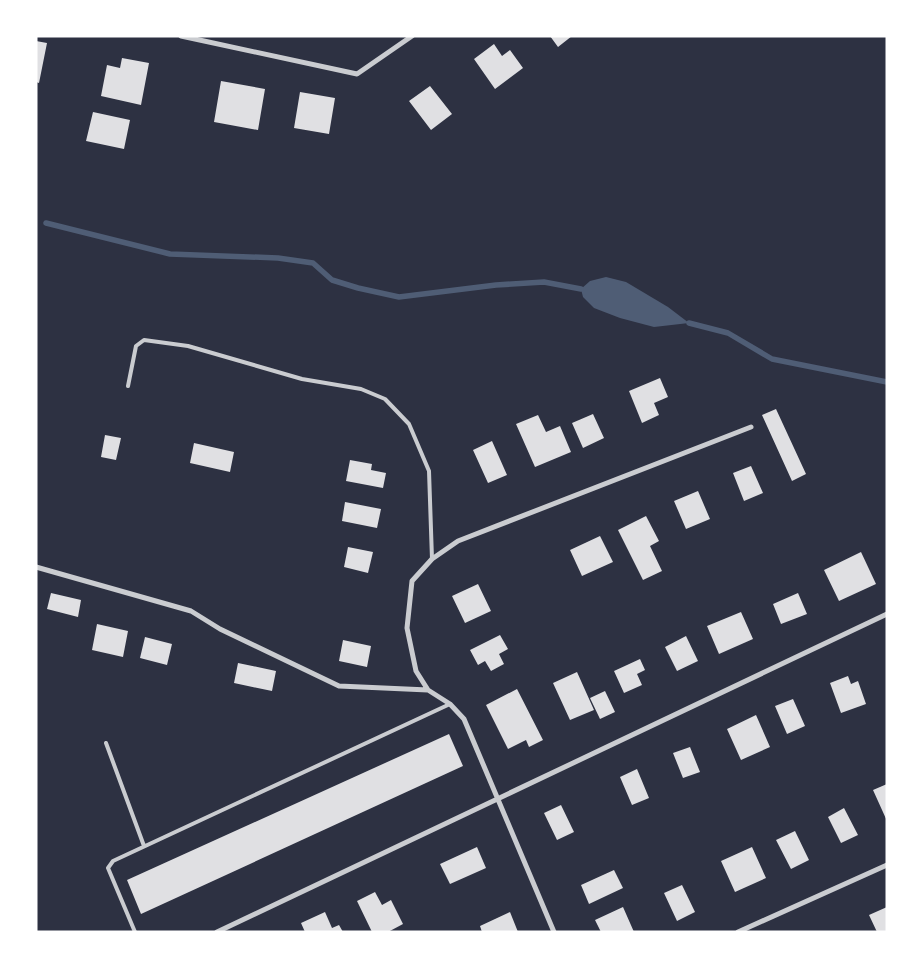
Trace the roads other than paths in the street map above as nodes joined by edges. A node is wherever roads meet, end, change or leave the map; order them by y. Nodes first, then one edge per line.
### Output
1 (180, 36) edge
2 (412, 36) edge
3 (128, 386) dead end
4 (751, 427) dead end
5 (432, 559) junction
6 (36, 567) edge
7 (887, 614) edge
8 (428, 690) junction
9 (450, 704) junction
10 (106, 743) dead end
11 (497, 799) junction
12 (144, 846) junction
13 (887, 865) edge
14 (135, 932) edge
15 (217, 932) edge
16 (554, 932) edge
17 (738, 932) edge

1 - 2 street
3 - 5 lane
4 - 5 street
5 - 8 street
6 - 8 street
7 - 11 street
8 - 9 street
9 - 11 street
9 - 12 lane
10 - 12 lane
11 - 15 street
11 - 16 street
12 - 14 lane
13 - 17 street

